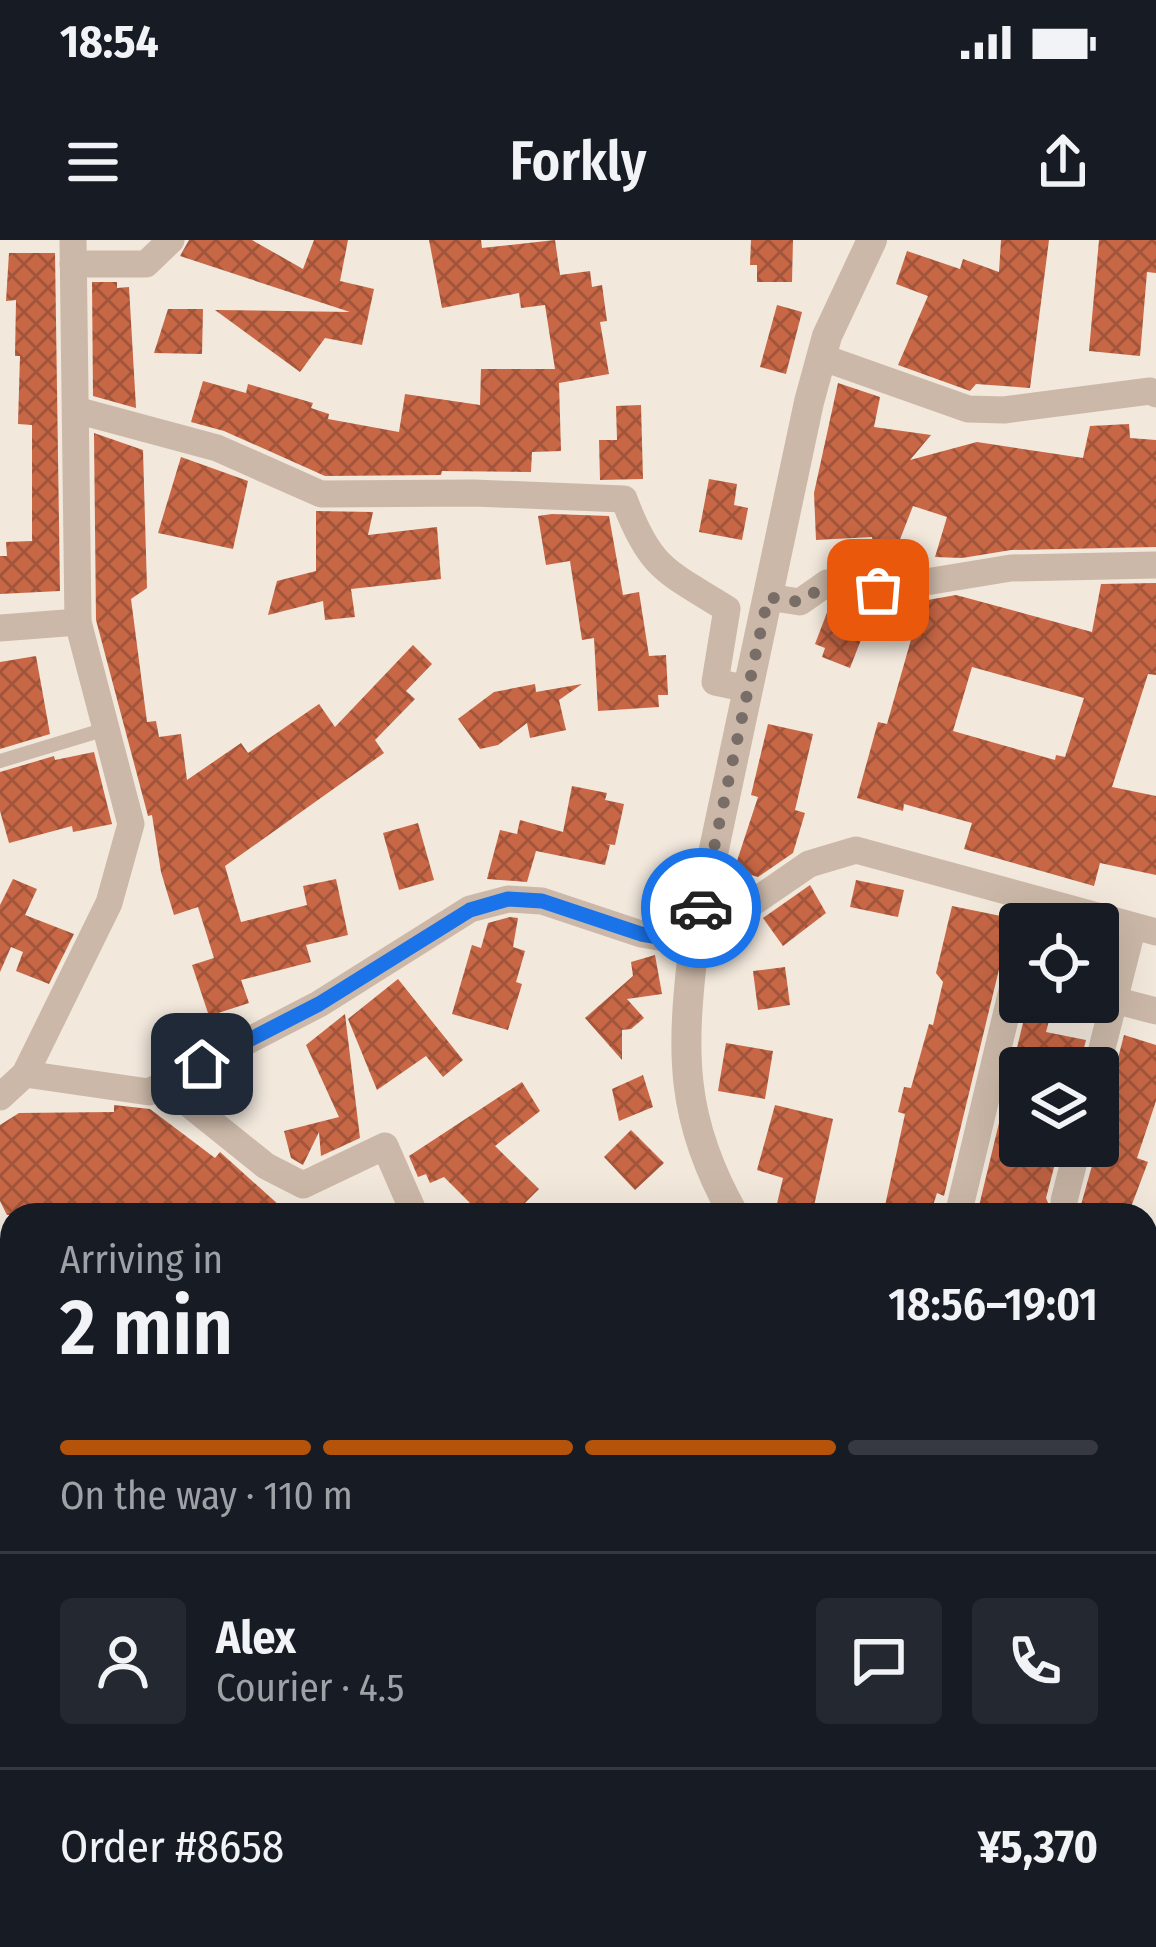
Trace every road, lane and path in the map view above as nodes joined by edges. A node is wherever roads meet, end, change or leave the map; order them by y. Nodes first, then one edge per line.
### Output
1 (172, 240) edge
2 (872, 240) edge
3 (73, 252) edge
4 (821, 357) junction
5 (1156, 394) edge
6 (76, 410) junction
7 (1156, 565) edge
8 (768, 597) junction
9 (78, 622) junction
10 (0, 628) edge
11 (748, 689) junction
12 (106, 729) junction
13 (0, 761) edge
14 (1008, 903) edge
15 (1144, 929) edge
16 (694, 943) junction
17 (1119, 988) edge
18 (1119, 1001) edge
19 (1156, 1011) edge
20 (1004, 1023) edge
21 (25, 1074) junction
22 (164, 1084) junction
23 (0, 1096) edge
24 (1073, 1167) edge
25 (1064, 1202) dead end
26 (410, 1203) edge
27 (727, 1203) edge
28 (961, 1203) edge

1 - 3 street
2 - 4 street
3 - 6 street
4 - 5 street
4 - 8 street
6 - 9 street
6 - 11 street
7 - 8 street
8 - 11 street
9 - 10 street
9 - 12 street
11 - 16 street
12 - 13 lane
12 - 21 street
14 - 16 street
15 - 17 street
16 - 22 street
16 - 27 street
18 - 19 street
20 - 28 street
21 - 22 street
21 - 23 street
22 - 26 street
24 - 25 street

